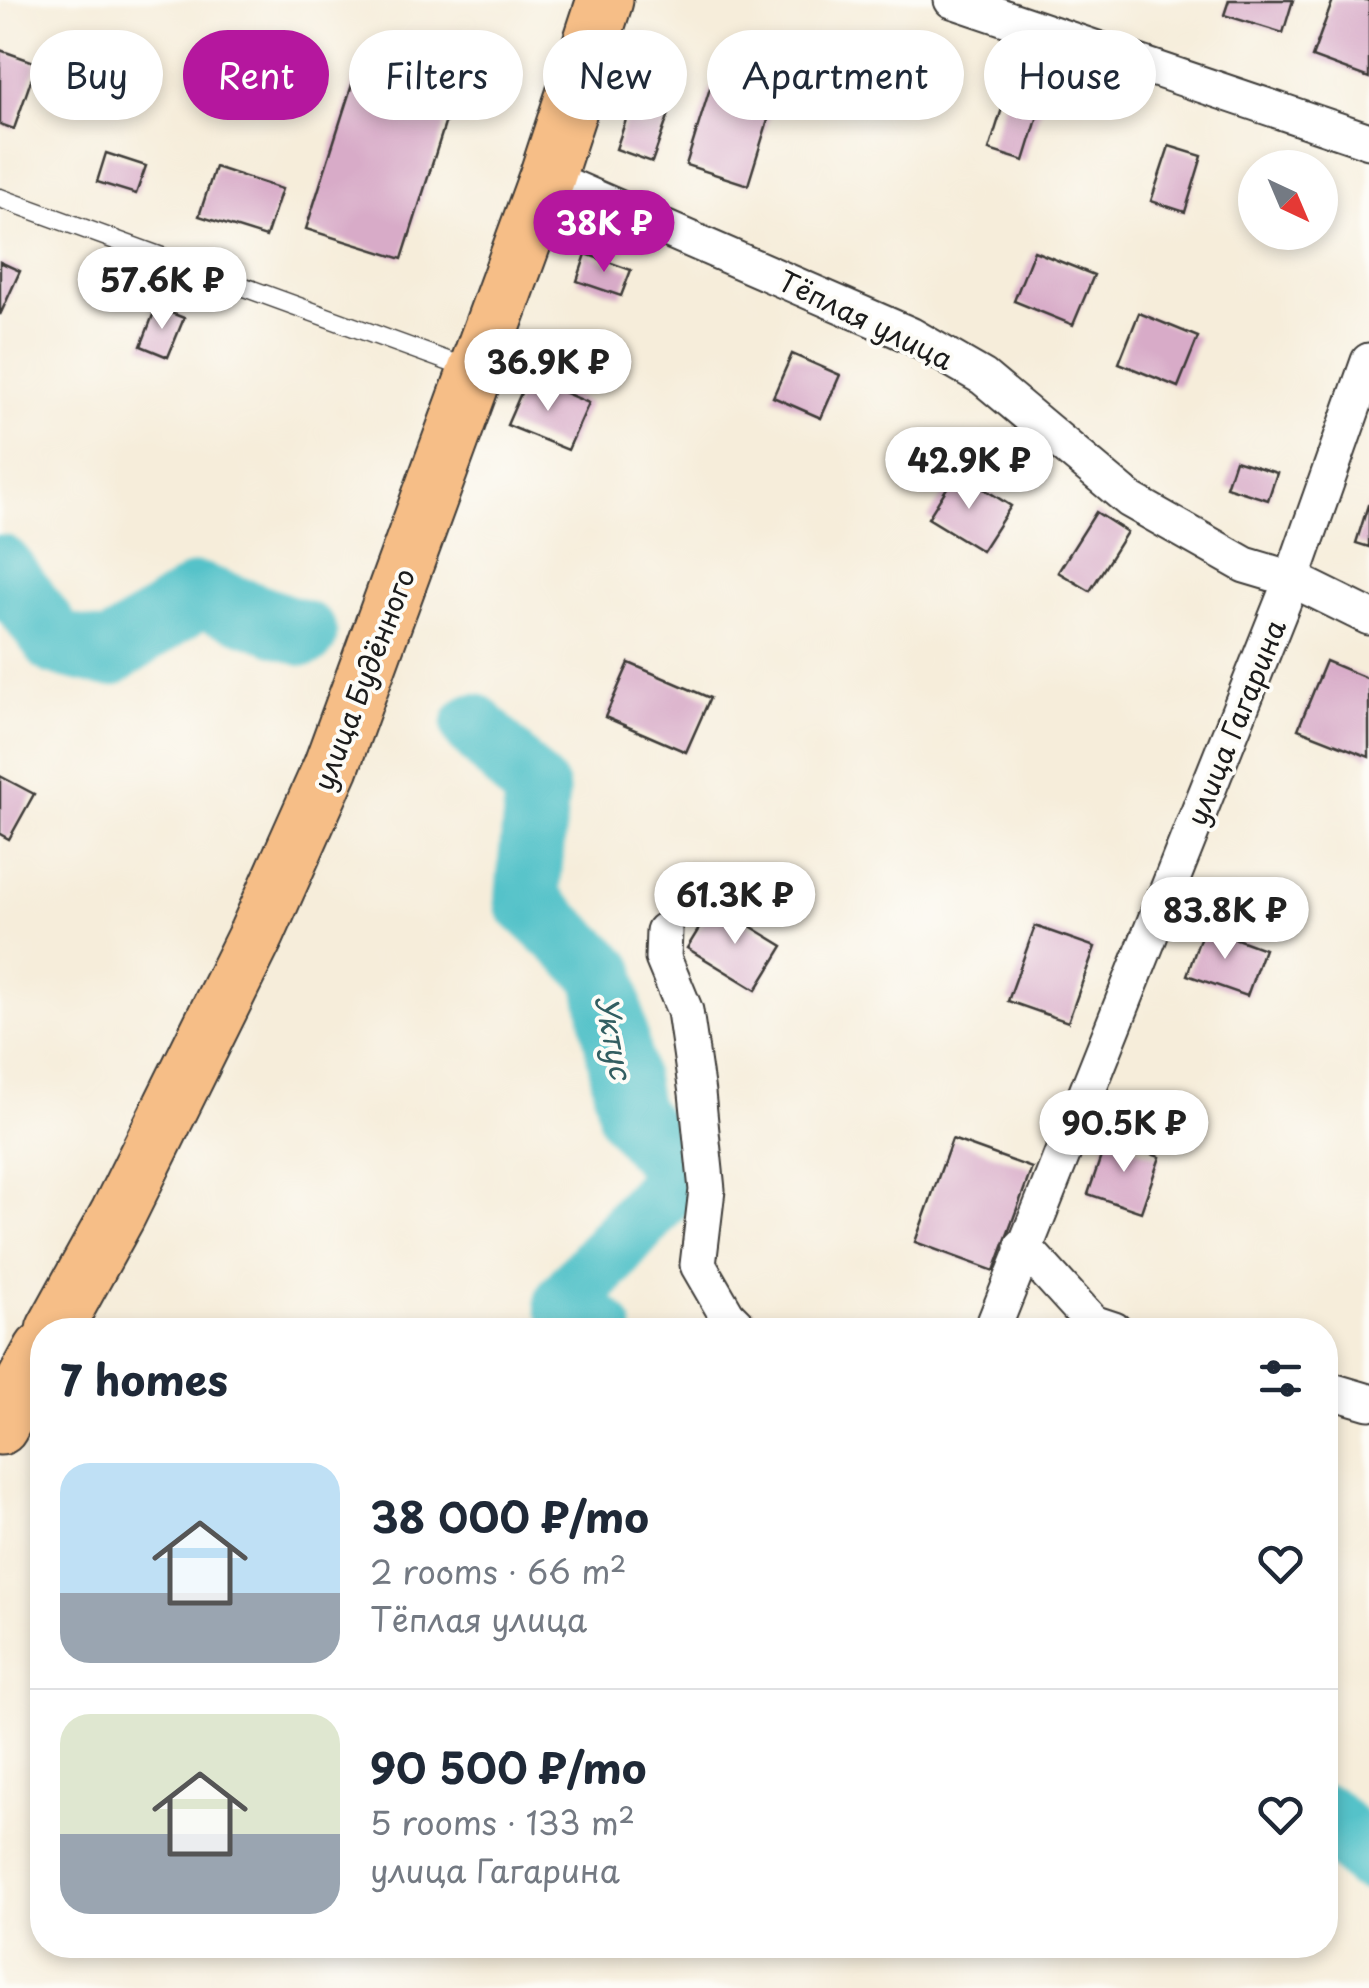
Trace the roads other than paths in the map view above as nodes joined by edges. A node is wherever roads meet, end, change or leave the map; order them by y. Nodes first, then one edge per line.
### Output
1 (605, 0) edge
2 (952, 0) edge
3 (1369, 142) edge
4 (548, 176) junction
5 (0, 198) edge
6 (1369, 362) edge
7 (477, 372) junction
8 (1292, 580) junction
9 (1369, 617) edge
10 (664, 931) dead end
11 (1024, 1246) junction
12 (61, 1318) edge
13 (730, 1318) edge
14 (997, 1318) edge
15 (1089, 1318) edge
16 (30, 1372) edge
17 (1338, 1393) edge
18 (1369, 1402) edge
19 (0, 1427) edge

1 - 4 main road, улица Будённого
2 - 3 street
4 - 7 main road, улица Будённого
4 - 8 street, Тёплая улица
5 - 7 lane
6 - 8 street, улица Гагарина
7 - 12 main road, улица Будённого
8 - 9 street, Тёплая улица
8 - 11 street, улица Гагарина
10 - 13 street
11 - 14 street, улица Гагарина
11 - 15 street
16 - 19 main road
17 - 18 street

